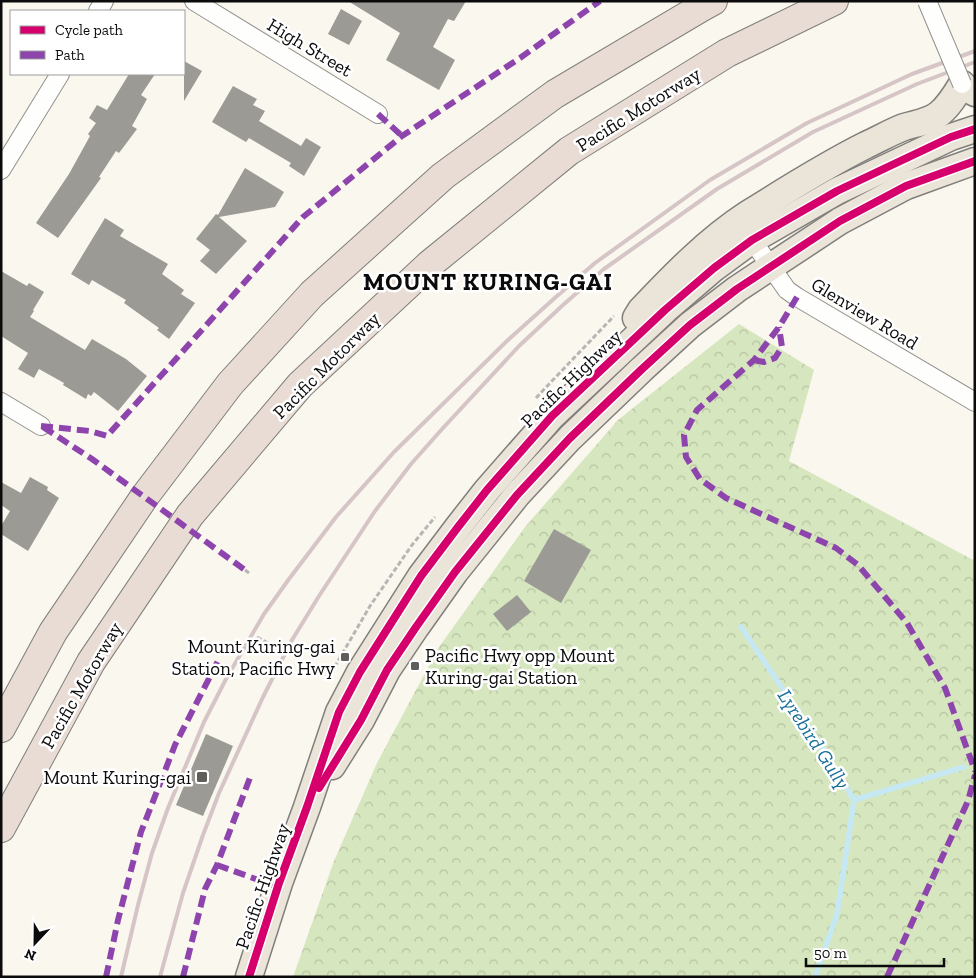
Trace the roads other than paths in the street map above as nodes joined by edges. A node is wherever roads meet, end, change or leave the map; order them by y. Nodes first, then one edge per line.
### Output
1 (194, 1) edge
2 (713, 1) edge
3 (834, 1) edge
4 (927, 1) edge
5 (59, 75) edge
6 (969, 88) edge
7 (378, 114) dead end
8 (975, 129) edge
9 (975, 161) edge
10 (1, 170) edge
11 (750, 213) junction
12 (752, 240) junction
13 (770, 267) junction
14 (611, 361) junction
15 (1, 402) edge
16 (975, 402) edge
17 (41, 426) dead end
18 (1, 728) edge
19 (307, 807) junction
20 (1, 828) edge
21 (249, 977) edge

1 - 7 street, High Street
2 - 18 highway
3 - 20 highway, Pacific Motorway
4 - 6 street, bridge
5 - 10 street
6 - 11 main road
8 - 12 main road, Pacific Highway
9 - 13 main road, Pacific Highway
11 - 12 main road
11 - 14 main road
12 - 13 street, Glenview Road
12 - 14 main road, Pacific Highway
13 - 16 street, Glenview Road
13 - 19 main road, Pacific Highway
14 - 19 main road, Pacific Highway
15 - 17 street
19 - 21 main road, Pacific Highway

